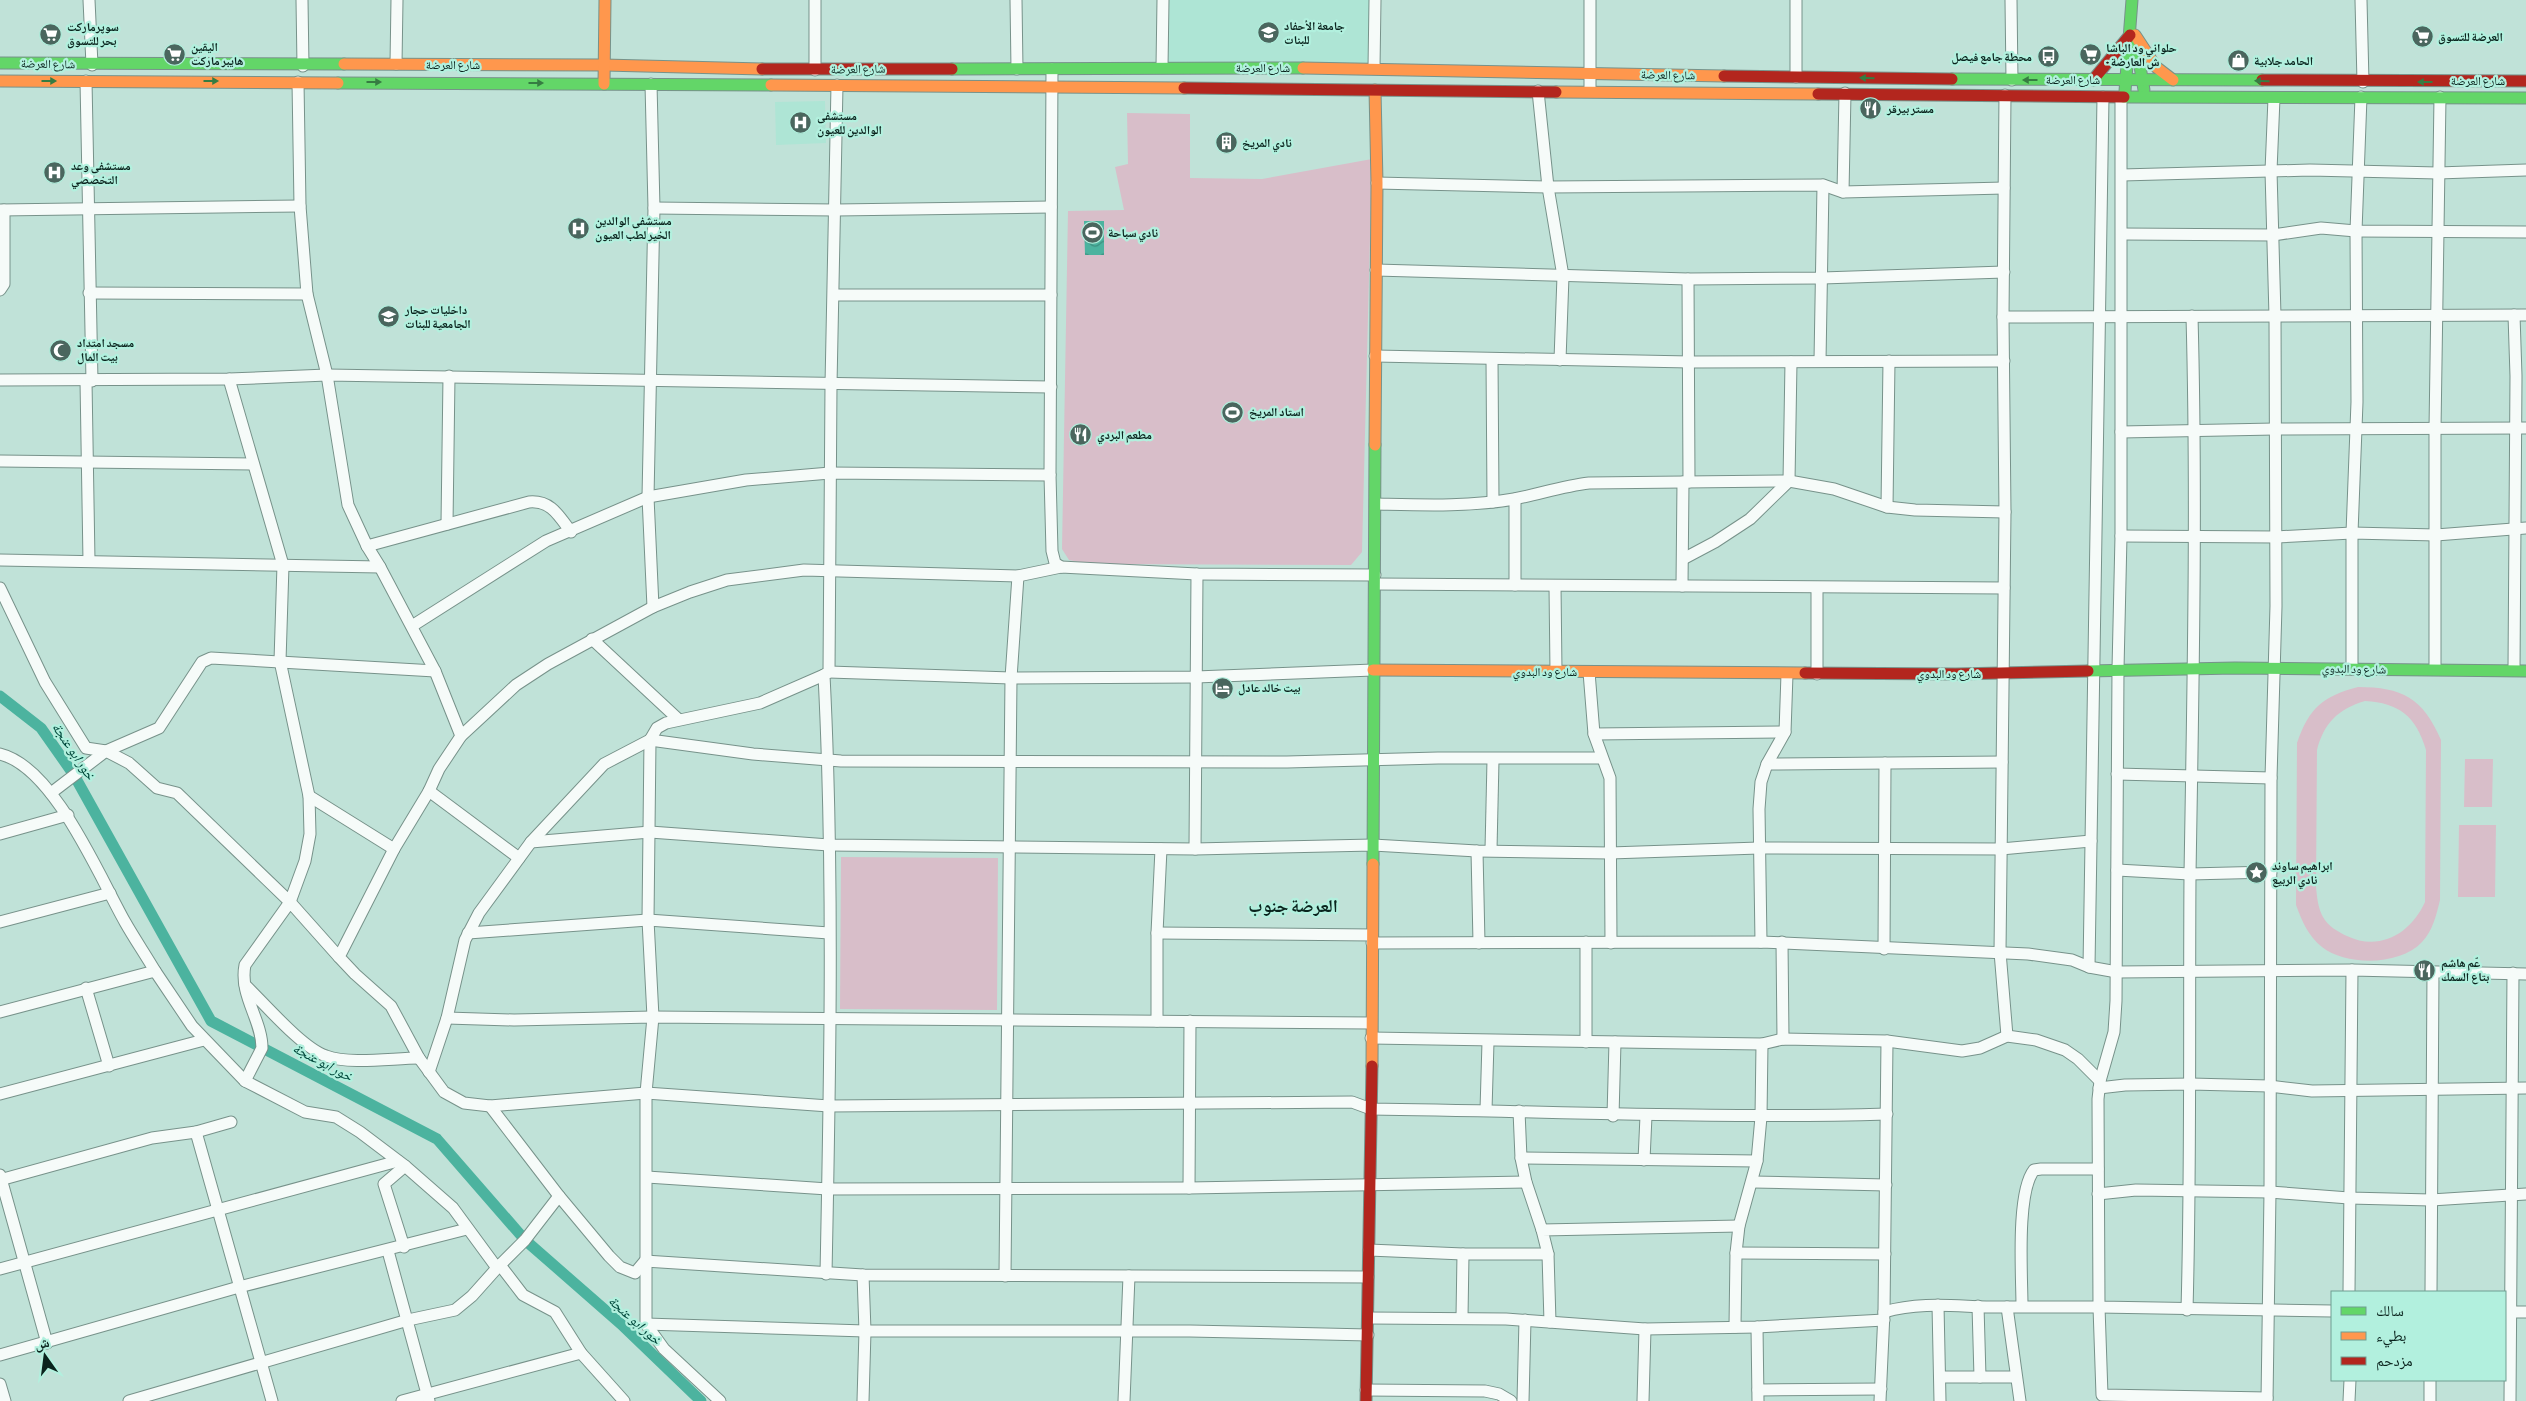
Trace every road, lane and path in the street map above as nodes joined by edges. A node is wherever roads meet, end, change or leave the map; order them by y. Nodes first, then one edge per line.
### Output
1 (89, 0) edge
2 (302, 0) edge
3 (397, 0) edge
4 (604, 0) edge
5 (815, 0) edge
6 (1016, 0) edge
7 (1163, 0) edge
8 (1375, 0) edge
9 (1590, 0) edge
10 (1796, 0) edge
11 (2011, 0) edge
12 (2361, 0) edge
13 (2132, 9) edge
14 (2132, 35) junction
15 (0, 63) edge
16 (18, 64) junction
17 (396, 64) junction
18 (92, 65) junction
19 (604, 65) junction
20 (303, 66) junction
21 (1162, 67) junction
22 (1374, 68) junction
23 (1017, 69) junction
24 (1052, 69) junction
25 (815, 70) junction
26 (1590, 74) junction
27 (1796, 77) junction
28 (0, 80) edge
29 (19, 80) junction
30 (2012, 80) junction
31 (2093, 80) junction
32 (2125, 80) junction
33 (2143, 80) junction
34 (2172, 80) junction
35 (86, 81) junction
36 (2526, 81) edge
37 (298, 82) junction
38 (2363, 82) junction
39 (604, 84) junction
40 (651, 84) junction
41 (837, 85) junction
42 (1052, 88) junction
43 (1374, 90) junction
44 (1538, 91) junction
45 (1590, 91) junction
46 (1845, 93) junction
47 (2005, 95) junction
48 (2103, 97) junction
49 (2123, 97) junction
50 (2145, 97) junction
51 (2361, 97) junction
52 (2440, 97) junction
53 (2274, 98) junction
54 (2526, 98) edge
55 (2526, 170) edge
56 (2271, 172) junction
57 (2359, 172) junction
58 (2438, 173) junction
59 (2122, 174) junction
60 (1377, 183) junction
61 (1823, 185) junction
62 (1548, 187) junction
63 (2004, 188) junction
64 (1843, 192) junction
65 (300, 206) junction
66 (1051, 207) junction
67 (88, 208) junction
68 (654, 208) junction
69 (2, 210) edge
70 (836, 210) junction
71 (2356, 231) junction
72 (2439, 232) junction
73 (2526, 232) edge
74 (2122, 234) junction
75 (2273, 235) junction
76 (1376, 270) junction
77 (2004, 272) junction
78 (1563, 276) junction
79 (1822, 278) junction
80 (1688, 279) junction
81 (0, 290) edge
82 (89, 293) junction
83 (307, 294) junction
84 (834, 295) junction
85 (1051, 296) junction
86 (2520, 315) edge
87 (2192, 316) junction
88 (2275, 316) junction
89 (2357, 316) junction
90 (2436, 316) junction
91 (2003, 317) junction
92 (2099, 318) junction
93 (2121, 318) junction
94 (1375, 356) junction
95 (1492, 359) junction
96 (1560, 360) junction
97 (1820, 361) junction
98 (1890, 361) junction
99 (2004, 361) junction
100 (1690, 362) junction
101 (1791, 362) junction
102 (327, 375) junction
103 (449, 376) junction
104 (229, 379) junction
105 (652, 379) junction
106 (0, 380) edge
107 (89, 381) junction
108 (831, 385) junction
109 (1051, 388) junction
110 (2521, 428) edge
111 (2275, 429) junction
112 (2435, 429) junction
113 (2356, 430) junction
114 (2121, 432) junction
115 (2194, 432) junction
116 (0, 461) edge
117 (86, 463) junction
118 (253, 464) junction
119 (830, 473) junction
120 (1050, 475) junction
121 (1789, 481) junction
122 (1686, 482) junction
123 (648, 497) junction
124 (1514, 499) junction
125 (1493, 502) junction
126 (1376, 504) junction
127 (1887, 507) junction
128 (2005, 512) junction
129 (447, 524) junction
130 (2513, 527) junction
131 (2526, 528) edge
132 (571, 532) junction
133 (2352, 533) junction
134 (2196, 535) junction
135 (2436, 535) junction
136 (2121, 536) junction
137 (2276, 537) junction
138 (367, 546) junction
139 (1682, 559) junction
140 (0, 560) edge
141 (89, 562) junction
142 (283, 566) junction
143 (380, 567) junction
144 (1060, 567) junction
145 (830, 569) junction
146 (1197, 574) junction
147 (1018, 576) junction
148 (1375, 579) junction
149 (1515, 584) junction
150 (1555, 586) junction
151 (1682, 586) junction
152 (0, 588) edge
153 (1817, 588) junction
154 (2004, 588) junction
155 (653, 607) junction
156 (412, 626) junction
157 (592, 639) junction
158 (280, 661) junction
159 (2192, 668) junction
160 (2274, 668) junction
161 (2118, 669) junction
162 (2352, 669) junction
163 (2435, 669) junction
164 (1373, 670) junction
165 (2092, 670) junction
166 (2514, 670) junction
167 (435, 671) junction
168 (2526, 671) edge
169 (1556, 672) junction
170 (1589, 672) junction
171 (827, 673) junction
172 (1788, 674) junction
173 (1817, 674) junction
174 (2003, 674) junction
175 (1196, 677) junction
176 (1011, 678) junction
177 (678, 719) junction
178 (1785, 732) junction
179 (1594, 734) junction
180 (461, 736) junction
181 (650, 740) junction
182 (106, 751) junction
183 (1, 752) edge
184 (1602, 758) junction
185 (1374, 760) junction
186 (1492, 760) junction
187 (829, 761) junction
188 (1195, 761) junction
189 (1010, 762) junction
190 (2002, 762) junction
191 (1885, 763) junction
192 (1767, 764) junction
193 (2117, 774) junction
194 (2192, 776) junction
195 (2271, 778) junction
196 (429, 791) junction
197 (51, 793) junction
198 (309, 796) junction
199 (68, 815) junction
200 (650, 832) junction
201 (0, 834) edge
202 (2091, 841) junction
203 (531, 842) junction
204 (829, 845) junction
205 (1373, 845) junction
206 (1009, 847) junction
207 (1759, 848) junction
208 (1884, 848) junction
209 (394, 849) junction
210 (1161, 849) junction
211 (1195, 849) junction
212 (2002, 849) junction
213 (1491, 850) junction
214 (1477, 851) junction
215 (1610, 853) junction
216 (519, 858) junction
217 (2117, 870) junction
218 (2271, 872) junction
219 (2190, 874) junction
220 (110, 893) junction
221 (290, 902) junction
222 (648, 920) junction
223 (0, 922) edge
224 (468, 933) junction
225 (829, 933) junction
226 (1157, 933) junction
227 (1372, 939) junction
228 (1586, 942) junction
229 (1761, 942) junction
230 (1782, 942) junction
231 (1479, 943) junction
232 (1610, 943) junction
233 (1884, 949) junction
234 (2000, 952) junction
235 (340, 957) junction
236 (2089, 967) junction
237 (2352, 970) junction
238 (155, 971) junction
239 (2270, 971) junction
240 (2117, 972) junction
241 (2190, 972) junction
242 (2433, 972) junction
243 (2513, 973) junction
244 (2526, 974) edge
245 (245, 985) junction
246 (86, 988) junction
247 (0, 1012) edge
248 (653, 1017) junction
249 (447, 1018) junction
250 (829, 1018) junction
251 (1007, 1020) junction
252 (1156, 1021) junction
253 (1190, 1022) junction
254 (1371, 1023) junction
255 (2007, 1036) junction
256 (1371, 1038) junction
257 (1783, 1039) junction
258 (204, 1040) junction
259 (1887, 1041) junction
260 (1488, 1042) junction
261 (1586, 1042) junction
262 (1615, 1042) junction
263 (1762, 1044) junction
264 (419, 1058) junction
265 (110, 1066) junction
266 (429, 1072) junction
267 (246, 1081) junction
268 (2191, 1084) junction
269 (2100, 1085) junction
270 (2269, 1086) junction
271 (2512, 1088) junction
272 (2526, 1088) edge
273 (2352, 1091) junction
274 (2431, 1091) junction
275 (646, 1093) junction
276 (0, 1094) edge
277 (1189, 1105) junction
278 (490, 1106) junction
279 (829, 1106) junction
280 (1006, 1106) junction
281 (1370, 1109) junction
282 (1486, 1110) junction
283 (1519, 1112) junction
284 (1887, 1114) junction
285 (1613, 1116) junction
286 (1646, 1116) junction
287 (1761, 1117) junction
288 (231, 1122) dead end
289 (196, 1132) junction
290 (1521, 1158) junction
291 (1644, 1160) junction
292 (1757, 1161) junction
293 (401, 1164) junction
294 (2098, 1169) junction
295 (647, 1176) junction
296 (0, 1178) edge
297 (1526, 1182) junction
298 (1753, 1182) junction
299 (1370, 1184) junction
300 (1886, 1185) junction
301 (1189, 1188) junction
302 (828, 1189) junction
303 (1005, 1189) junction
304 (2190, 1192) junction
305 (2270, 1192) junction
306 (2098, 1194) junction
307 (2511, 1194) junction
308 (2526, 1194) edge
309 (559, 1196) junction
310 (2350, 1198) junction
311 (2431, 1200) junction
312 (217, 1212) junction
313 (1739, 1226) junction
314 (467, 1229) junction
315 (1542, 1230) junction
316 (404, 1246) junction
317 (1369, 1250) junction
318 (388, 1251) junction
319 (1736, 1253) junction
320 (1463, 1254) junction
321 (1548, 1254) junction
322 (1885, 1254) junction
323 (645, 1261) junction
324 (25, 1262) junction
325 (499, 1267) junction
326 (0, 1269) edge
327 (826, 1274) junction
328 (863, 1275) junction
329 (1005, 1276) junction
330 (1129, 1276) junction
331 (1368, 1277) junction
332 (240, 1287) junction
333 (2349, 1291) edge
334 (2431, 1291) edge
335 (1938, 1305) junction
336 (1978, 1306) junction
337 (2022, 1306) junction
338 (2007, 1307) junction
339 (2099, 1307) junction
340 (2187, 1310) junction
341 (2268, 1310) junction
342 (2331, 1311) edge
343 (2508, 1312) edge
344 (2526, 1312) edge
345 (1884, 1316) junction
346 (1462, 1317) junction
347 (1368, 1318) junction
348 (408, 1320) junction
349 (1525, 1320) junction
350 (1550, 1322) junction
351 (646, 1324) junction
352 (1735, 1327) junction
353 (1757, 1327) junction
354 (1645, 1329) junction
355 (865, 1331) junction
356 (1125, 1332) junction
357 (1368, 1335) junction
358 (47, 1343) junction
359 (581, 1353) junction
360 (0, 1356) edge
361 (263, 1362) junction
362 (1941, 1377) junction
363 (1980, 1377) junction
364 (2016, 1377) junction
365 (2350, 1381) edge
366 (2430, 1381) edge
367 (0, 1384) edge
368 (1758, 1395) edge
369 (1880, 1395) edge
370 (1366, 1396) edge
371 (428, 1397) edge
372 (1499, 1398) edge
373 (2102, 1398) edge
374 (2267, 1399) edge
375 (4, 1401) edge
376 (129, 1401) edge
377 (272, 1401) edge
378 (402, 1401) edge
379 (624, 1401) edge
380 (720, 1401) edge
381 (862, 1401) edge
382 (1124, 1401) edge
383 (1511, 1401) edge
384 (1522, 1401) edge
385 (1643, 1401) edge
386 (1940, 1401) edge
387 (2020, 1401) edge
388 (2349, 1401) edge
389 (2430, 1401) edge
390 (2510, 1401) edge

1 - 18 street
2 - 20 street
3 - 17 street
4 - 19 main road
5 - 25 street
6 - 23 street
7 - 21 street
8 - 22 street
9 - 26 street
10 - 27 street
11 - 30 street
12 - 38 street
13 - 14 main road
14 - 31 main road
14 - 32 main road
14 - 33 main road
14 - 34 main road
15 - 16 main road, شارع العرضة
16 - 18 main road, شارع العرضة
16 - 29 main road
17 - 19 main road, شارع العرضة
17 - 20 main road, شارع العرضة
18 - 20 main road, شارع العرضة
19 - 25 main road, شارع العرضة
19 - 39 main road
21 - 22 main road, شارع العرضة
21 - 24 main road, شارع العرضة
22 - 26 main road, شارع العرضة
23 - 24 main road, شارع العرضة
23 - 25 main road, شارع العرضة
24 - 42 street
26 - 27 main road, شارع العرضة
26 - 45 street
30 -> 27 main road, شارع العرضة
28 - 29 main road, شارع العرضة
29 -> 35 main road, شارع العرضة
31 -> 30 main road, شارع العرضة
31 - 32 main road, شارع العرضة
32 - 33 main road, شارع العرضة
32 - 49 main road
33 - 34 main road, شارع العرضة
33 - 50 main road
38 -> 34 main road, شارع العرضة
35 -> 37 main road, شارع العرضة
35 - 67 street
36 -> 38 main road, شارع العرضة
37 -> 39 main road, شارع العرضة
37 - 65 street
39 - 40 main road, شارع العرضة
40 - 41 main road, شارع العرضة
40 - 68 street
41 - 42 main road, شارع العرضة
41 - 70 street
42 - 43 main road, شارع العرضة
42 - 66 street
43 - 44 main road, شارع العرضة
43 - 60 main road
44 - 45 main road, شارع العرضة
44 - 62 street
45 - 46 main road, شارع العرضة
46 - 47 main road, شارع العرضة
46 - 64 street
47 - 48 main road, شارع العرضة
47 - 63 street
48 - 49 main road, شارع العرضة
48 - 92 street
49 - 50 main road, شارع العرضة
49 - 59 street
50 - 53 main road, شارع العرضة
51 - 52 main road, شارع العرضة
51 - 53 main road, شارع العرضة
51 - 57 street
52 - 54 main road, شارع العرضة
52 - 58 street
53 - 56 street
55 - 58 street
56 - 57 street
56 - 59 street
56 - 75 street
57 - 58 street
57 - 71 street
58 - 72 street
59 - 74 street
60 - 62 street
60 - 76 main road
61 - 62 street
61 - 64 street
61 - 79 street
62 - 78 street
63 - 64 street
63 - 77 street
65 - 67 street
65 - 83 street
66 - 70 street
66 - 85 street
67 - 69 street
67 - 82 street
68 - 70 street
68 - 105 street
69 - 81 street
70 - 84 street
71 - 72 street
71 - 75 street
71 - 89 street
72 - 73 street
72 - 90 street
74 - 75 street
74 - 93 street
75 - 88 street
76 - 78 street
76 - 94 main road
77 - 79 street
77 - 91 street
78 - 80 street
78 - 96 street
79 - 80 street
79 - 97 street
80 - 100 street
82 - 83 street
82 - 107 street
83 - 102 street
84 - 85 street
84 - 108 street
85 - 109 street
86 - 90 street
86 - 110 street
87 - 88 street
87 - 93 street
87 - 115 street
88 - 89 street
88 - 111 street
89 - 90 street
89 - 113 street
90 - 112 street
91 - 92 street
91 - 99 street
92 - 93 street
92 - 165 street
93 - 114 street
94 - 95 street
94 - 126 main road
95 - 96 street
95 - 125 street
96 - 100 street
97 - 98 street
97 - 101 street
98 - 99 street
98 - 127 street
99 - 128 street
100 - 101 street
100 - 122 street
101 - 121 street
102 - 103 street
102 - 104 street
102 - 138 street
103 - 105 street
103 - 129 street
104 - 107 street
104 - 118 street
105 - 108 street
105 - 123 street
106 - 107 street
107 - 117 street
108 - 109 street
108 - 119 street
109 - 120 street
110 - 112 street
110 - 130 street
111 - 113 street
111 - 115 street
111 - 137 street
112 - 113 street
112 - 135 street
113 - 133 street
114 - 115 street
114 - 136 street
115 - 134 street
116 - 117 street
117 - 118 street
117 - 141 street
118 - 142 street
119 - 120 street
119 - 123 street
119 - 145 street
120 - 144 street
121 - 122 street
121 - 127 street
121 - 139 street
122 - 124 street
122 - 139 street
123 - 132 street
123 - 155 street
124 - 125 street
124 - 149 street
125 - 126 street
126 - 148 main road
127 - 128 street
128 - 154 street
129 - 132 street
129 - 138 street
130 - 131 street
130 - 135 street
130 - 166 street
132 - 156 street
133 - 135 street
133 - 137 street
133 - 162 street
134 - 136 street
134 - 137 street
134 - 159 street
135 - 163 street
136 - 161 street
137 - 160 street
138 - 143 street
139 - 151 street
140 - 141 street
141 - 142 street
142 - 143 street
142 - 158 street
143 - 156 street
144 - 146 street
144 - 147 street
145 - 147 street
145 - 155 street
145 - 171 street
146 - 148 street
146 - 175 street
147 - 176 street
148 - 149 street
148 - 164 main road
149 - 150 street
150 - 151 street
150 - 169 street
151 - 153 street
152 - 182 street
153 - 154 street
153 - 173 street
154 - 174 street
155 - 157 street
156 - 167 street
157 - 177 street
157 - 180 street
158 - 167 street
158 - 182 street
158 - 198 street
159 - 160 main road, شارع ود البدوي
159 - 161 main road, شارع ود البدوي
159 - 194 street
160 - 162 main road, شارع ود البدوي
160 - 195 street
161 - 165 main road, شارع ود البدوي
161 - 193 street
162 - 163 main road, شارع ود البدوي
163 - 166 main road, شارع ود البدوي
164 - 169 main road, شارع ود البدوي
164 - 175 street
164 - 185 main road
165 - 174 main road, شارع ود البدوي
165 - 202 street
166 - 168 main road, شارع ود البدوي
167 - 180 street
169 - 170 main road, شارع ود البدوي
170 - 172 main road, شارع ود البدوي
170 - 179 street
171 - 176 street
171 - 177 street
171 - 187 street
172 - 173 main road, شارع ود البدوي
172 - 178 street
173 - 174 main road, شارع ود البدوي
174 - 190 street
175 - 176 street
175 - 188 street
176 - 189 street
177 - 181 street
178 - 179 street
178 - 192 street
179 - 184 street
180 - 196 street
181 - 187 street
181 - 200 street
181 - 203 street
182 - 197 street
182 - 221 street
183 - 197 street
184 - 186 street
184 - 215 street
185 - 186 street
185 - 188 street
185 - 205 main road
186 - 213 street
187 - 189 street
187 - 204 street
188 - 189 street
188 - 211 street
189 - 206 street
190 - 191 street
190 - 212 street
191 - 192 street
191 - 208 street
192 - 207 street
193 - 194 street
193 - 217 street
194 - 195 street
194 - 219 street
195 - 218 street
196 - 209 street
196 - 216 street
197 - 199 street
198 - 209 street
198 - 221 street
199 - 201 street
199 - 220 street
200 - 203 street
200 - 204 street
200 - 222 street
202 - 212 street
202 - 236 street
203 - 216 street
204 - 206 street
204 - 225 street
205 - 211 street
205 - 214 street
205 - 227 main road
206 - 210 street
206 - 251 street
207 - 208 street
207 - 215 street
207 - 229 street
208 - 212 street
208 - 233 street
209 - 235 street
210 - 211 street
210 - 226 street
212 - 234 street
213 - 214 street
213 - 215 street
214 - 231 street
215 - 232 street
216 - 224 street
217 - 219 street
217 - 240 street
218 - 219 street
218 - 239 street
219 - 241 street
220 - 223 street
220 - 238 street
221 - 235 street
221 - 245 street
222 - 224 street
222 - 225 street
222 - 248 street
224 - 249 street
225 - 250 street
226 - 227 street
226 - 252 street
227 - 231 street
227 - 254 main road
228 - 231 street
228 - 232 street
228 - 261 street
229 - 230 street
229 - 232 street
230 - 233 street
230 - 257 street
233 - 234 street
234 - 236 street
234 - 255 street
235 - 264 street
236 - 240 street
237 - 239 street
237 - 242 street
237 - 273 street
238 - 246 street
238 - 258 street
239 - 241 street
239 - 270 street
240 - 241 street
240 - 269 street
241 - 268 street
242 - 243 street
242 - 274 street
243 - 244 street
243 - 271 street
245 - 264 street
245 - 267 street
246 - 247 street
246 - 265 street
248 - 249 street
248 - 250 street
248 - 275 street
249 - 266 street
250 - 251 street
250 - 279 street
251 - 252 street
251 - 280 street
252 - 253 street
253 - 254 street
253 - 277 street
254 - 256 main road
255 - 259 street
255 - 269 street
256 - 260 street
256 - 281 main road
257 - 259 street
257 - 263 street
258 - 265 street
258 - 267 street
259 - 284 street
260 - 261 street
260 - 282 street
261 - 262 street
262 - 263 street
262 - 285 street
263 - 287 street
264 - 266 street
265 - 276 street
266 - 278 street
267 - 293 street
268 - 269 street
268 - 270 street
268 - 304 street
269 - 294 street
270 - 273 street
270 - 305 street
271 - 272 street
271 - 274 street
271 - 307 street
273 - 274 street
273 - 310 street
274 - 311 street
275 - 278 street
275 - 279 street
275 - 295 street
277 - 280 street
277 - 281 street
277 - 301 street
278 - 309 street
279 - 280 street
279 - 302 street
280 - 303 street
281 - 282 street
281 - 299 main road
282 - 283 street
283 - 285 street
283 - 290 street
284 - 287 street
284 - 300 street
285 - 286 street
286 - 287 street
286 - 291 street
287 - 292 street
288 - 289 street
289 - 296 street
289 - 312 street
290 - 291 street
290 - 297 street
291 - 292 street
292 - 298 street
293 - 312 street
293 - 314 street
293 - 316 street
294 - 306 street
294 - 337 street
295 - 302 street
295 - 323 street
296 - 324 street
297 - 299 street
297 - 315 street
298 - 300 street
298 - 313 street
299 - 301 street
299 - 317 main road
300 - 322 street
301 - 303 street
302 - 303 street
302 - 327 street
303 - 329 street
304 - 305 street
304 - 306 street
304 - 340 street
305 - 310 street
305 - 341 street
306 - 339 street
307 - 308 street
307 - 311 street
307 - 343 street
309 - 323 street
309 - 325 street
310 - 311 street
310 - 333 street
311 - 334 street
312 - 324 street
312 - 332 street
313 - 315 street
313 - 319 street
314 - 316 street
314 - 325 street
315 - 321 street
316 - 318 street
317 - 320 street
317 - 331 main road
318 - 332 street
318 - 348 street
319 - 322 street
319 - 352 street
320 - 321 street
320 - 346 street
321 - 350 street
322 - 345 street
323 - 327 street
323 - 351 street
324 - 326 street
324 - 358 street
325 - 348 street
325 - 359 street
327 - 328 street
328 - 329 street
328 - 355 street
329 - 330 street
330 - 331 street
330 - 356 street
331 - 347 main road
332 - 358 street
332 - 361 street
335 - 336 street
335 - 345 street
335 - 362 street
336 - 338 street
336 - 363 street
337 - 338 street
337 - 339 street
338 - 364 street
339 - 340 street
339 - 373 street
340 - 341 street
341 - 342 street
341 - 374 street
343 - 344 street
343 - 390 street
345 - 353 street
345 - 369 street
346 - 347 street
346 - 349 street
347 - 357 main road
348 - 361 street
348 - 371 street
349 - 350 street
349 - 384 street
350 - 354 street
351 - 355 street
351 - 380 street
352 - 353 street
352 - 354 street
353 - 368 street
354 - 385 street
355 - 356 street
355 - 381 street
356 - 357 street
356 - 382 street
357 - 370 main road
358 - 360 street
359 - 371 street
359 - 379 street
361 - 376 street
361 - 377 street
362 - 363 street
362 - 386 street
363 - 364 street
364 - 387 street
365 - 388 street
366 - 389 street
367 - 375 street
368 - 369 street
370 - 372 street
371 - 378 street
372 - 383 street
373 - 374 street

